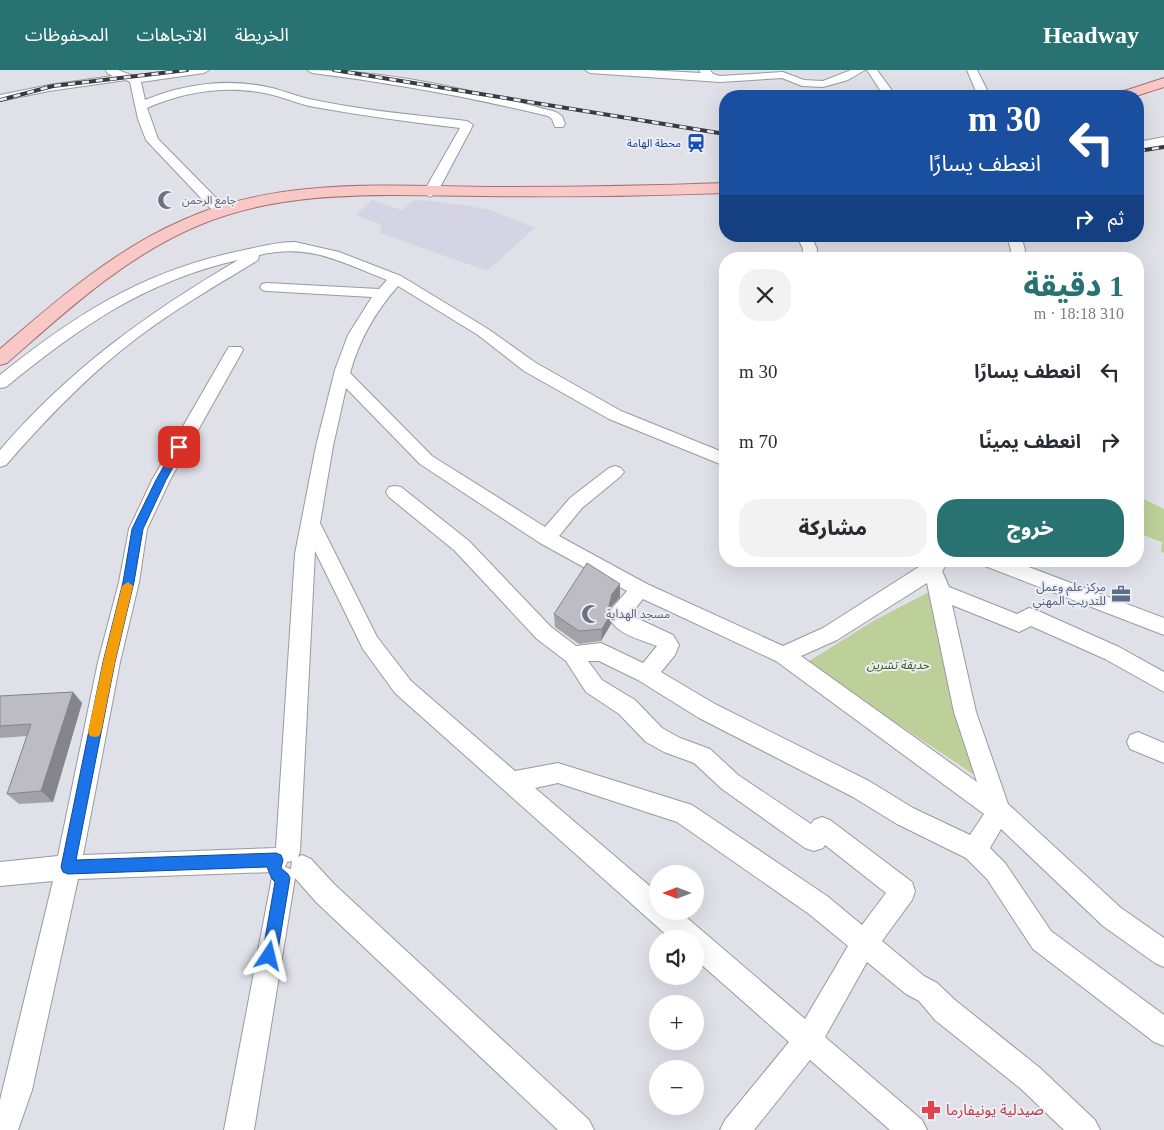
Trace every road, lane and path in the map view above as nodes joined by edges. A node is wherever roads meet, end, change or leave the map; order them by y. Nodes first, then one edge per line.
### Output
1 (204, 70) edge
2 (312, 70) edge
3 (590, 70) edge
4 (796, 70) edge
5 (860, 70) edge
6 (872, 70) edge
7 (972, 70) edge
8 (707, 73) edge
9 (121, 74) edge
10 (1164, 82) edge
11 (804, 86) junction
12 (886, 90) edge
13 (981, 90) edge
14 (1141, 90) edge
15 (0, 98) edge
16 (470, 104) junction
17 (142, 106) junction
18 (559, 124) dead end
19 (467, 125) junction
20 (1164, 141) edge
21 (1144, 145) edge
22 (719, 188) edge
23 (430, 193) junction
24 (221, 211) junction
25 (263, 251) junction
26 (396, 279) junction
27 (267, 287) dead end
28 (380, 293) junction
29 (235, 350) dead end
30 (0, 359) edge
31 (342, 374) junction
32 (0, 383) edge
33 (719, 457) edge
34 (0, 461) edge
35 (615, 472) dead end
36 (395, 492) dead end
37 (312, 525) junction
38 (547, 538) junction
39 (934, 567) edge
40 (936, 567) edge
41 (1008, 567) edge
42 (640, 589) junction
43 (940, 592) junction
44 (1164, 627) edge
45 (573, 655) junction
46 (782, 655) junction
47 (646, 674) junction
48 (1164, 683) edge
49 (1138, 742) dead end
50 (1164, 753) edge
51 (511, 782) junction
52 (999, 811) junction
53 (975, 850) junction
54 (287, 864) junction
55 (68, 867) junction
56 (0, 874) edge
57 (649, 903) edge
58 (669, 920) edge
59 (680, 930) edge
60 (864, 943) junction
61 (704, 950) edge
62 (1164, 954) edge
63 (1164, 1032) edge
64 (808, 1040) junction
65 (3, 1130) edge
66 (239, 1130) edge
67 (578, 1130) edge
68 (735, 1130) edge
69 (912, 1130) edge
70 (1085, 1130) edge

1 - 9 street
2 - 16 street
3 - 8 street
4 - 11 street
5 - 11 street
6 - 12 street
7 - 13 street
8 - 11 street
9 - 15 street
9 - 17 street
10 - 14 main road
16 - 18 street
16 - 19 street
17 - 19 street
17 - 24 street
19 - 23 street
20 - 21 street
22 - 23 main road
23 - 24 main road
24 - 30 main road
25 - 26 street
25 - 32 street
25 - 34 street
26 - 28 street
26 - 33 street
27 - 28 street
28 - 31 street
29 - 55 street
31 - 37 street
31 - 38 street
35 - 38 street
36 - 45 street
37 - 51 street
37 - 54 street
38 - 42 street
39 - 46 street
40 - 43 street
41 - 44 street
42 - 46 street
42 - 47 street
43 - 48 street
43 - 52 street
45 - 47 street
45 - 60 street
46 - 52 street
47 - 53 street
49 - 50 street
51 - 57 street
51 - 60 street
52 - 53 street
52 - 62 street
53 - 63 street
54 - 55 street
54 - 66 street
54 - 67 street
55 - 56 street
55 - 65 street
58 - 59 street
60 - 64 street
60 - 70 street
61 - 64 street
64 - 68 street
64 - 69 street

